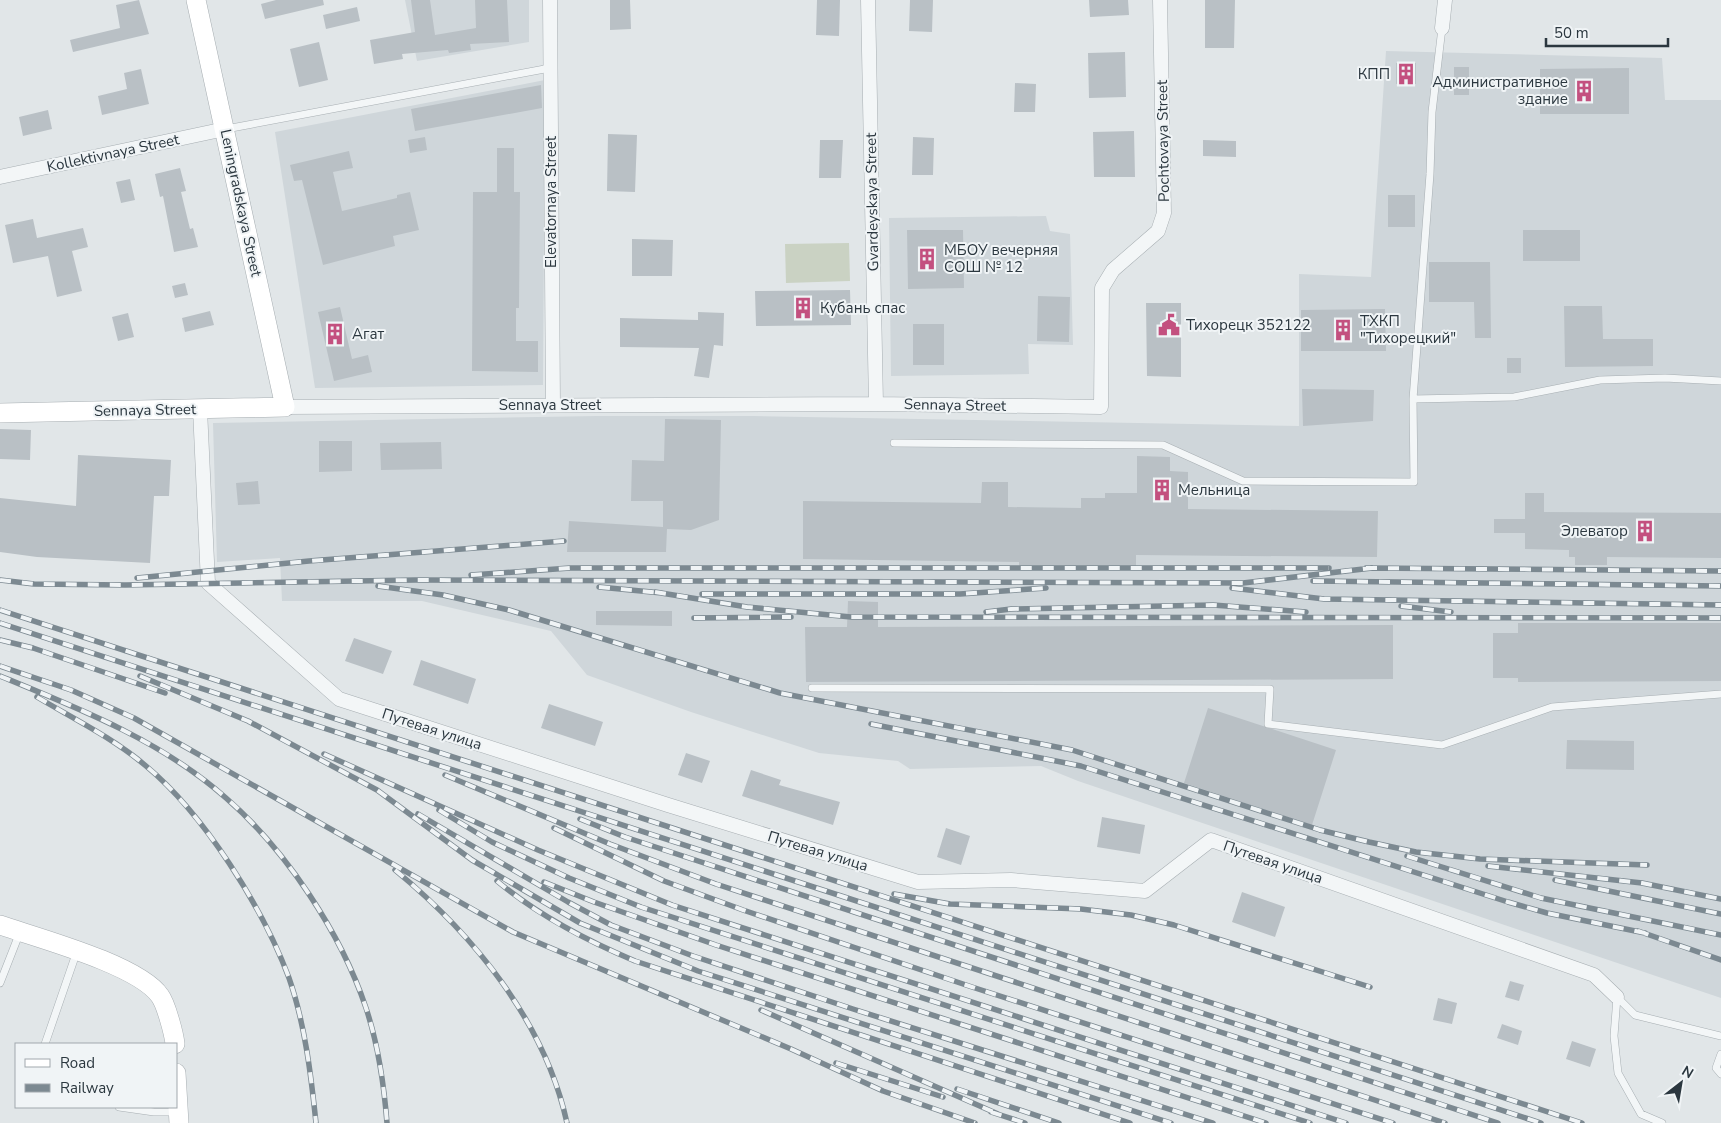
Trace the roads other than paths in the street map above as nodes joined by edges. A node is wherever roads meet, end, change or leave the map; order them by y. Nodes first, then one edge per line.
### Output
1 (196, 0) edge
2 (550, 0) edge
3 (868, 0) edge
4 (1160, 0) edge
5 (1445, 0) edge
6 (1442, 28) joint
7 (550, 68) junction
8 (225, 129) junction
9 (0, 177) edge
10 (1721, 381) edge
11 (1413, 399) junction
12 (876, 404) junction
13 (553, 405) junction
14 (286, 407) junction
15 (1101, 407) joint
16 (200, 409) junction
17 (0, 412) edge
18 (894, 443) dead end
19 (812, 688) dead end
20 (1721, 694) edge
21 (0, 925) edge
22 (20, 932) junction
23 (77, 951) junction
24 (0, 983) edge
25 (1617, 997) junction
26 (1721, 1036) edge
27 (45, 1043) edge
28 (174, 1043) edge
29 (1721, 1054) edge
30 (1721, 1074) edge
31 (178, 1102) edge
32 (126, 1108) edge
33 (179, 1117) edge
34 (1662, 1123) edge

1 - 8 street, Leningradskaya Street
2 - 7 street, Elevatornaya Street
3 - 12 street, Gvardeyskaya Street
4 - 15 street, Pochtovaya Street
5 - 6 street
6 - 11 lane
7 - 8 lane
7 - 13 street, Elevatornaya Street
8 - 9 street, Kollektivnaya Street
8 - 14 street, Leningradskaya Street
10 - 11 lane
11 - 18 lane
12 - 13 street, Sennaya Street
12 - 15 street, Sennaya Street
13 - 14 street, Sennaya Street
14 - 16 street, Sennaya Street
16 - 17 street, Sennaya Street
16 - 25 street, Путевая улица
19 - 20 lane
21 - 22 street
22 - 23 street
22 - 24 lane
23 - 27 lane
23 - 28 street
25 - 26 lane
25 - 34 lane
29 - 30 lane
31 - 33 street
32 - 33 lane

